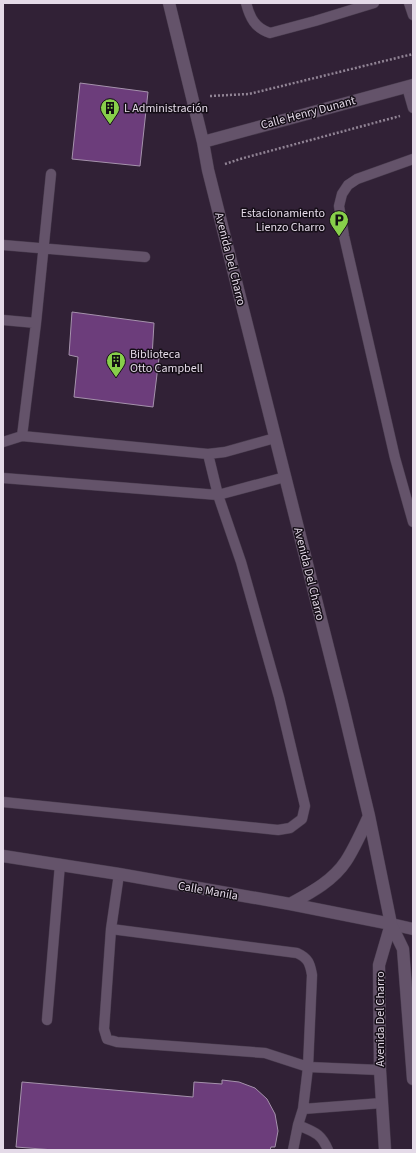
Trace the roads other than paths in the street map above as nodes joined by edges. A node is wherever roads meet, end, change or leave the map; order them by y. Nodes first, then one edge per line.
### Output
1 (169, 3) edge
2 (246, 3) edge
3 (374, 3) edge
4 (409, 3) edge
5 (413, 15) edge
6 (410, 86) edge
7 (409, 111) edge
8 (202, 142) junction
9 (413, 159) edge
10 (51, 174) dead end
11 (3, 245) edge
12 (43, 248) junction
13 (145, 257) dead end
14 (3, 320) edge
15 (36, 323) junction
16 (22, 436) junction
17 (275, 438) junction
18 (3, 442) edge
19 (208, 454) junction
20 (285, 477) junction
21 (3, 478) edge
22 (218, 495) junction
23 (413, 522) edge
24 (3, 802) edge
25 (369, 816) junction
26 (3, 856) edge
27 (60, 864) junction
28 (119, 874) junction
29 (290, 904) junction
30 (391, 924) junction
31 (111, 929) junction
32 (413, 929) edge
33 (47, 1020) dead end
34 (308, 1067) junction
35 (380, 1070) junction
36 (413, 1079) edge
37 (382, 1104) junction
38 (303, 1109) junction
39 (298, 1125) junction
40 (293, 1150) edge
41 (328, 1150) edge
42 (385, 1150) edge

1 - 8 street, Avenida Del Charro
2 - 3 lane
4 - 5 lane
6 - 7 lane
6 - 8 street, Calle Henry Dunant
8 - 17 street, Avenida Del Charro
9 - 23 lane
10 - 12 lane
11 - 12 lane
12 - 13 lane
12 - 15 lane
14 - 15 lane
15 - 16 lane
16 - 18 lane
16 - 19 lane
17 - 19 lane
17 - 20 street, Avenida Del Charro
19 - 22 lane
20 - 22 lane
20 - 25 street, Avenida Del Charro
21 - 22 lane
22 - 24 lane
25 - 29 street
25 - 30 street, Avenida Del Charro
26 - 27 street, Calle Manila
27 - 28 street, Calle Manila
27 - 33 lane
28 - 29 street, Calle Manila
28 - 31 lane
29 - 30 street, Calle Manila
30 - 32 street, Calle Manila
30 - 35 street, Avenida Del Charro
30 - 36 street, Avenida Del Charro
31 - 34 lane
31 - 34 lane
34 - 35 lane
34 - 38 lane
35 - 37 street, Avenida Del Charro
37 - 38 lane
37 - 42 street, Avenida Del Charro
38 - 39 lane
39 - 40 lane
39 - 41 lane

